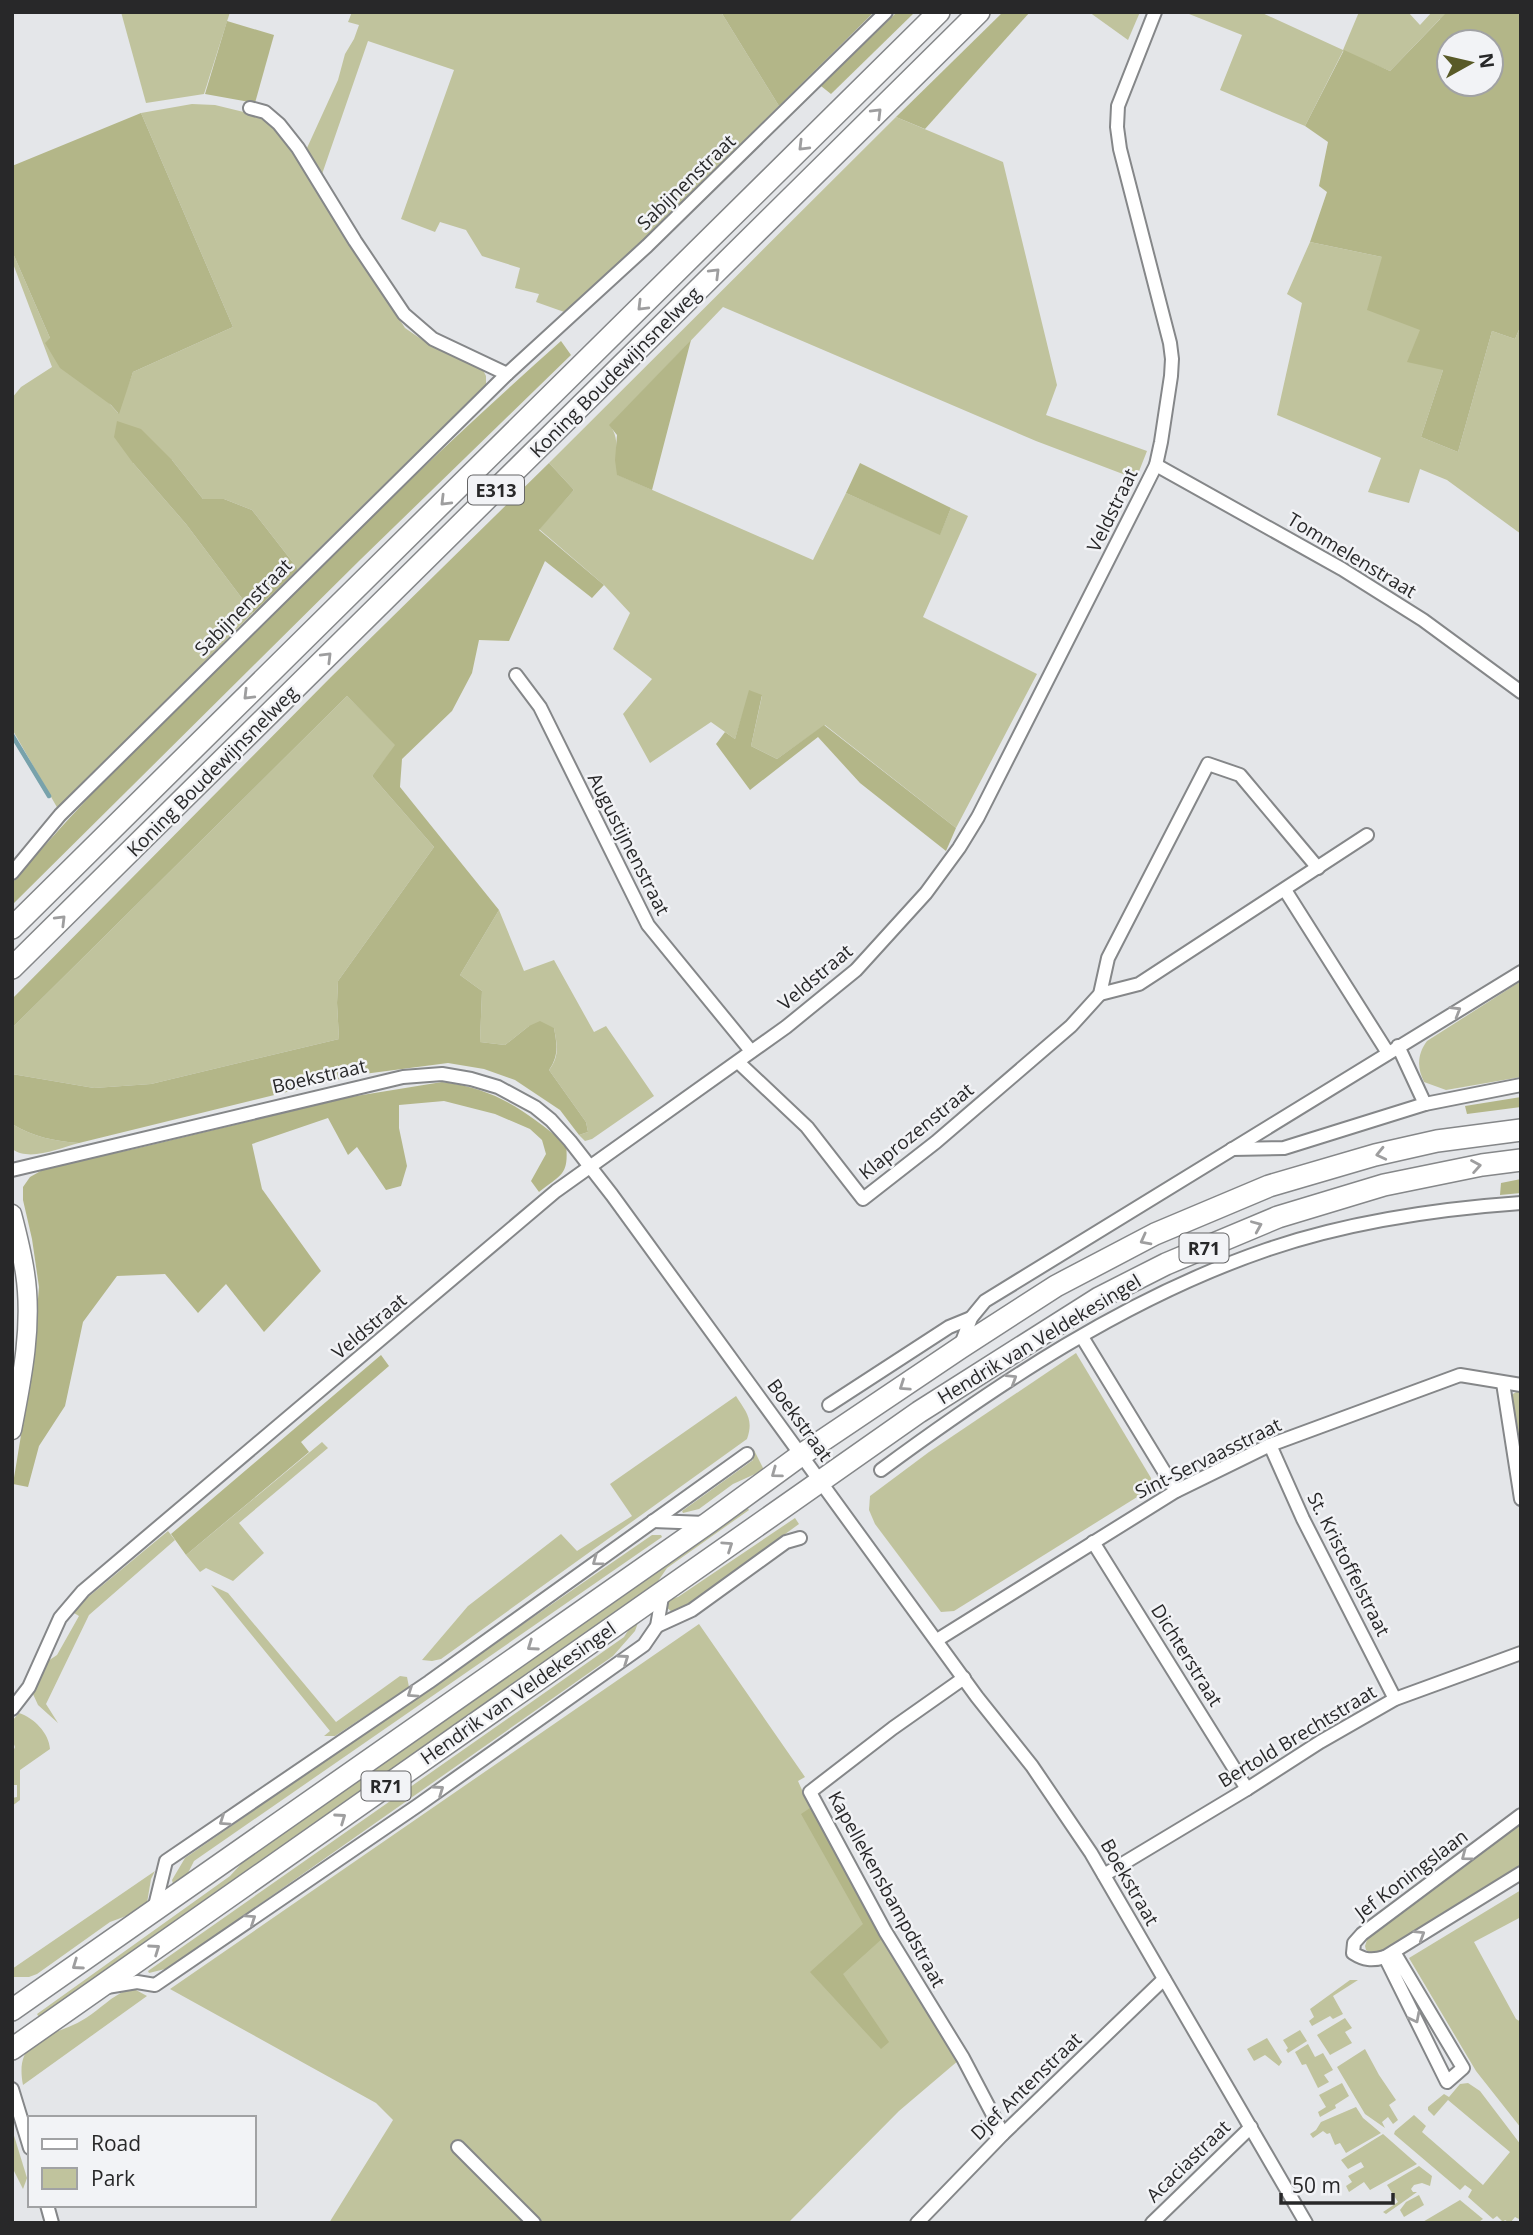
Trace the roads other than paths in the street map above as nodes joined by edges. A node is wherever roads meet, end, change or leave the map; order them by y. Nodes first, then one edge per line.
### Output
1 (886, 12) edge
2 (939, 12) edge
3 (979, 12) edge
4 (1155, 12) edge
5 (250, 108) dead end
6 (507, 374) junction
7 (1156, 465) junction
8 (516, 676) dead end
9 (1521, 692) edge
10 (1367, 835) dead end
11 (1318, 868) junction
12 (12, 873) edge
13 (1285, 890) junction
14 (12, 928) edge
15 (12, 968) edge
16 (1521, 972) edge
17 (1100, 994) junction
18 (1393, 1050) junction
19 (751, 1051) junction
20 (737, 1062) junction
21 (1521, 1085) edge
22 (1425, 1104) junction
23 (1521, 1130) edge
24 (1231, 1149) junction
25 (1521, 1160) edge
26 (590, 1167) junction
27 (12, 1170) edge
28 (1521, 1203) edge
29 (12, 1214) edge
30 (971, 1318) junction
31 (1082, 1337) junction
32 (960, 1348) junction
33 (1503, 1383) junction
34 (1521, 1385) edge
35 (829, 1405) dead end
36 (919, 1412) junction
37 (955, 1416) junction
38 (12, 1430) edge
39 (1270, 1445) junction
40 (747, 1454) dead end
41 (801, 1455) junction
42 (881, 1470) dead end
43 (820, 1481) junction
44 (1176, 1491) junction
45 (1521, 1499) edge
46 (653, 1521) junction
47 (708, 1523) junction
48 (800, 1538) dead end
49 (1093, 1542) junction
50 (663, 1591) junction
51 (657, 1626) junction
52 (937, 1640) junction
53 (1521, 1653) edge
54 (964, 1678) junction
55 (1395, 1699) junction
56 (12, 1709) edge
57 (1247, 1789) junction
58 (1521, 1815) edge
59 (1521, 1873) edge
60 (1104, 1875) junction
61 (154, 1910) junction
62 (1389, 1954) junction
63 (1164, 1979) junction
64 (99, 1989) junction
65 (12, 2010) edge
66 (12, 2049) edge
67 (12, 2090) edge
68 (1251, 2127) junction
69 (1003, 2134) junction
70 (28, 2142) edge
71 (458, 2147) dead end
72 (921, 2221) edge
73 (534, 2223) edge
74 (1152, 2223) edge
75 (1307, 2223) edge

1 - 6 street, Sabijnenstraat
2 -> 14 highway, Koning Boudewijnsnelweg / E313
15 -> 3 highway, Koning Boudewijnsnelweg / E313
4 - 7 street, Veldstraat
5 - 6 street
6 - 12 street, Sabijnenstraat
7 - 9 street, Tommelenstraat
7 - 19 street, Veldstraat
8 - 19 street, Augustijnenstraat
10 - 11 street
11 - 13 street
11 - 17 street, Klaprozenstraat
13 - 17 street
13 - 18 street
18 -> 16 street, Hendrik van Veldekesingel
17 - 20 street, Klaprozenstraat
18 - 22 street
18 - 24 street, Hendrik van Veldekesingel
19 - 20 street, Veldstraat
20 - 26 street, Veldstraat
21 - 22 street
22 - 24 street
23 -> 32 highway, Hendrik van Veldekesingel / R71
24 - 30 street, Hendrik van Veldekesingel
36 -> 25 highway, Hendrik van Veldekesingel / R71
26 - 27 street, Boekstraat
26 - 41 street, Boekstraat
26 - 56 street, Veldstraat
28 - 31 street, Hendrik van Veldekesingel
29 - 38 street
30 - 32 street, Hendrik van Veldekesingel
30 - 35 street, Hendrik van Veldekesingel
37 -> 31 street, Hendrik van Veldekesingel
31 - 44 street
32 -> 41 highway, Hendrik van Veldekesingel / R71
33 - 34 street, Sint-Servaasstraat
33 - 39 street, Sint-Servaasstraat
33 - 45 street
36 - 37 street, Hendrik van Veldekesingel
36 - 43 highway, Hendrik van Veldekesingel / R71
37 - 42 street, Hendrik van Veldekesingel
39 - 44 street, Sint-Servaasstraat
39 - 55 street, St. Kristoffelstraat
40 - 46 street
41 - 43 street, Boekstraat
41 -> 47 highway, Hendrik van Veldekesingel / R71
50 -> 43 highway, Hendrik van Veldekesingel / R71
43 - 52 street, Boekstraat
44 - 49 street, Sint-Servaasstraat
46 - 47 street
46 -> 61 street
47 -> 61 highway, Hendrik van Veldekesingel / R71
48 - 51 street, Hendrik van Veldekesingel
49 - 52 street, Sint-Servaasstraat
49 - 57 street, Dichterstraat
50 - 51 street
64 -> 50 highway, Hendrik van Veldekesingel / R71
64 -> 51 street, Hendrik van Veldekesingel
52 - 54 street, Boekstraat
53 - 55 street, Bertold Brechtstraat
54 - 60 street, Boekstraat
54 - 69 street, Kapellekensbampdstraat
55 - 57 street, Bertold Brechtstraat
57 - 60 street, Bertold Brechtstraat
58 -> 62 street, Jef Koningslaan
62 -> 59 street
60 - 63 street, Boekstraat
61 -> 65 highway, Hendrik van Veldekesingel / R71
62 -> 62 street
63 - 68 street, Boekstraat
63 - 69 street, Djef Antenstraat
64 - 66 highway, Hendrik van Veldekesingel / R71
67 - 70 street
68 - 74 street, Acaciastraat
68 - 75 street, Boekstraat
69 - 72 street, Djef Antenstraat
71 - 73 street

